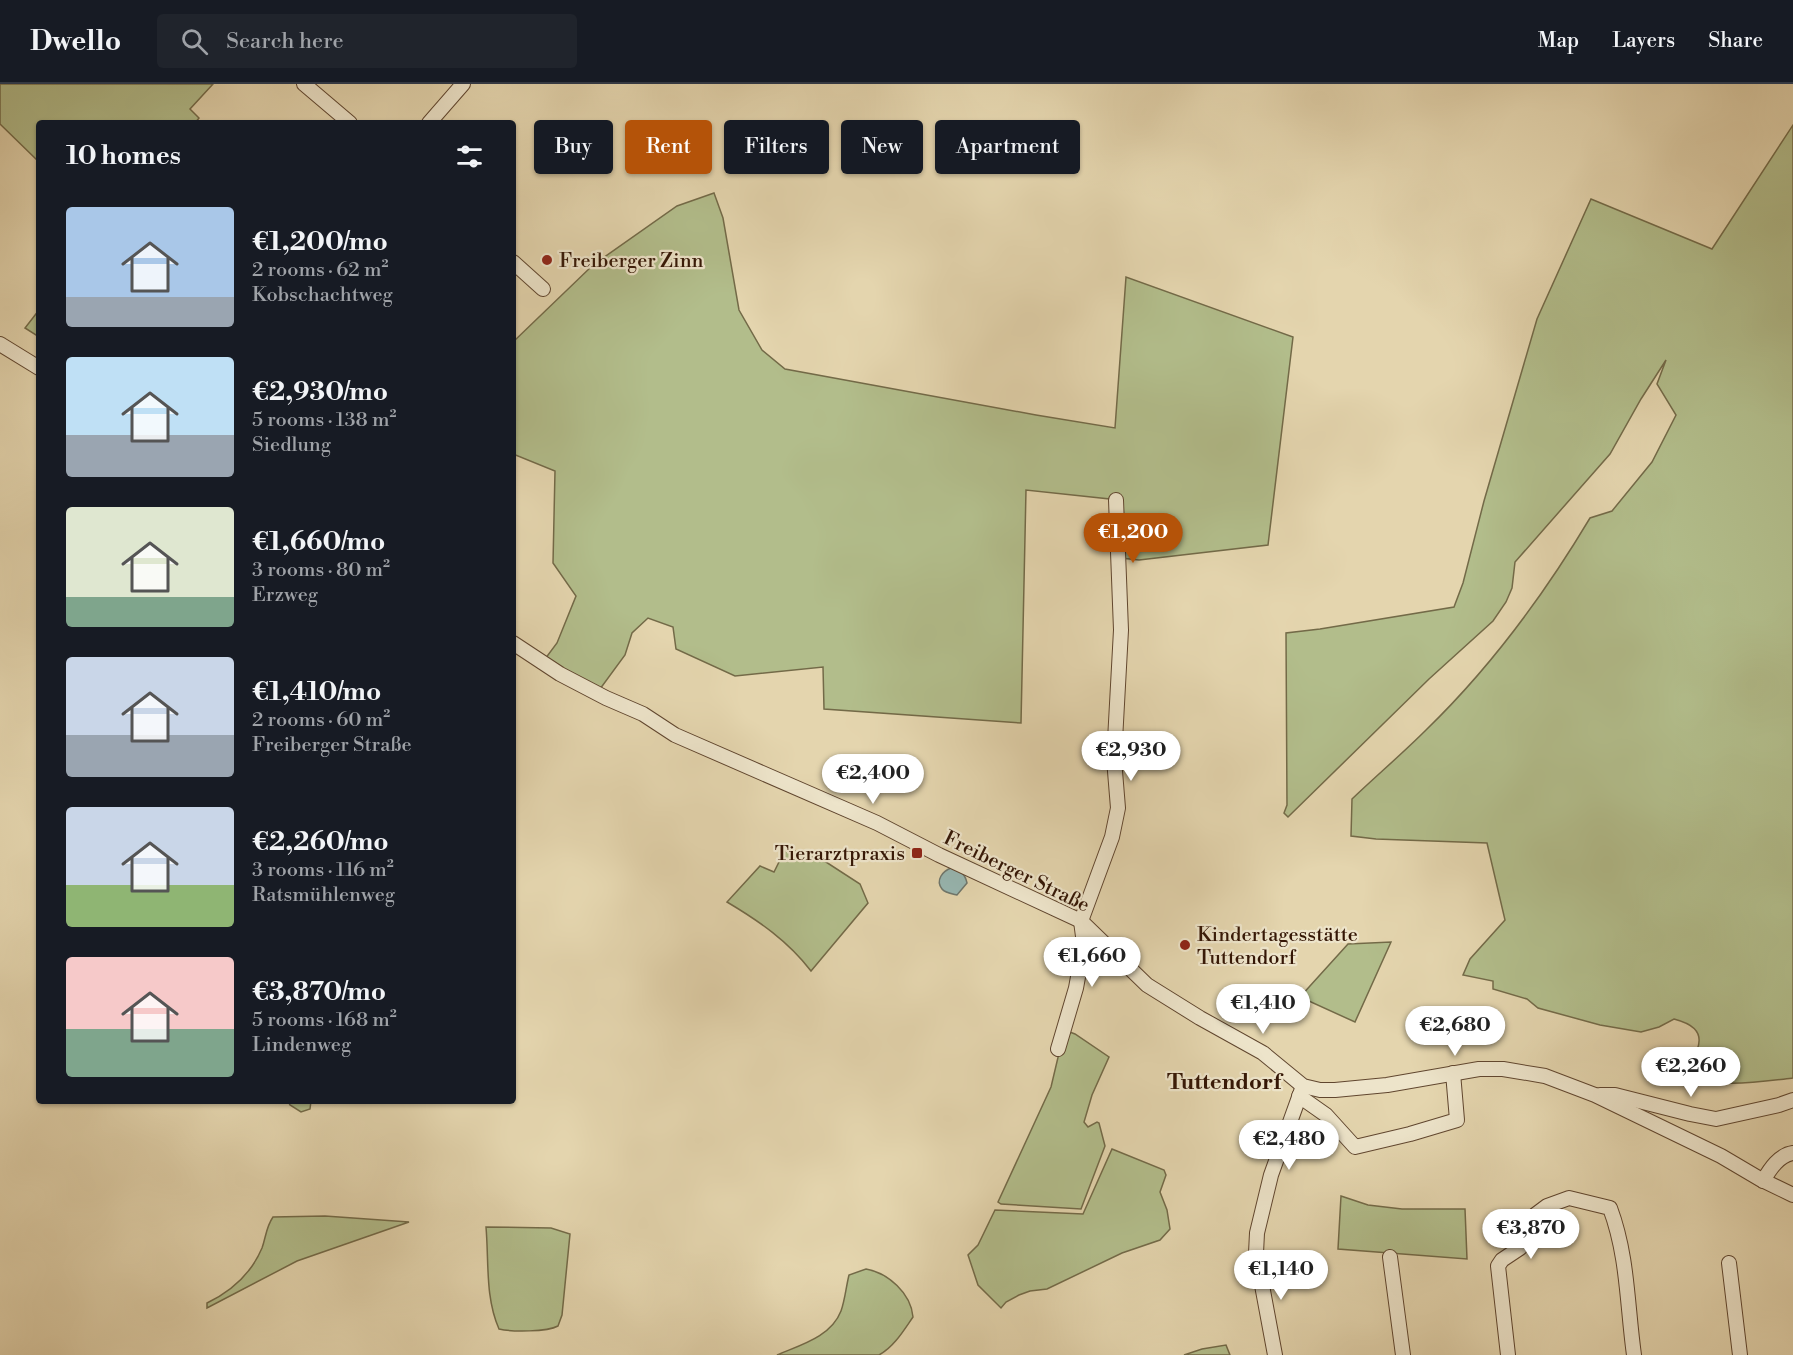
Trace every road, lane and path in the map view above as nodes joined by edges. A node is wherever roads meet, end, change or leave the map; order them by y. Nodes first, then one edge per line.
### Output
1 (304, 84) edge
2 (463, 84) edge
3 (346, 120) edge
4 (432, 120) edge
5 (516, 265) edge
6 (543, 289) dead end
7 (0, 344) edge
8 (36, 366) edge
9 (1116, 500) dead end
10 (516, 645) edge
11 (1081, 921) junction
12 (1058, 1049) dead end
13 (1454, 1073) junction
14 (1301, 1091) junction
15 (1595, 1095) junction
16 (1793, 1100) edge
17 (1793, 1153) edge
18 (1763, 1181) junction
19 (1793, 1195) edge
20 (1390, 1257) dead end
21 (1729, 1263) dead end
22 (1275, 1355) edge
23 (1403, 1355) edge
24 (1508, 1355) edge
25 (1634, 1355) edge
26 (1740, 1355) edge

1 - 3 street
2 - 4 street
5 - 6 street
7 - 8 street
9 - 11 street
10 - 11 street, Freiberger Straße
11 - 12 street
11 - 14 street, Freiberger Straße
13 - 14 street
13 - 14 street, Freiberger Straße
13 - 15 street
14 - 22 street
15 - 16 street
15 - 18 street
17 - 18 street
18 - 19 street
20 - 23 street
21 - 26 street
24 - 25 street

